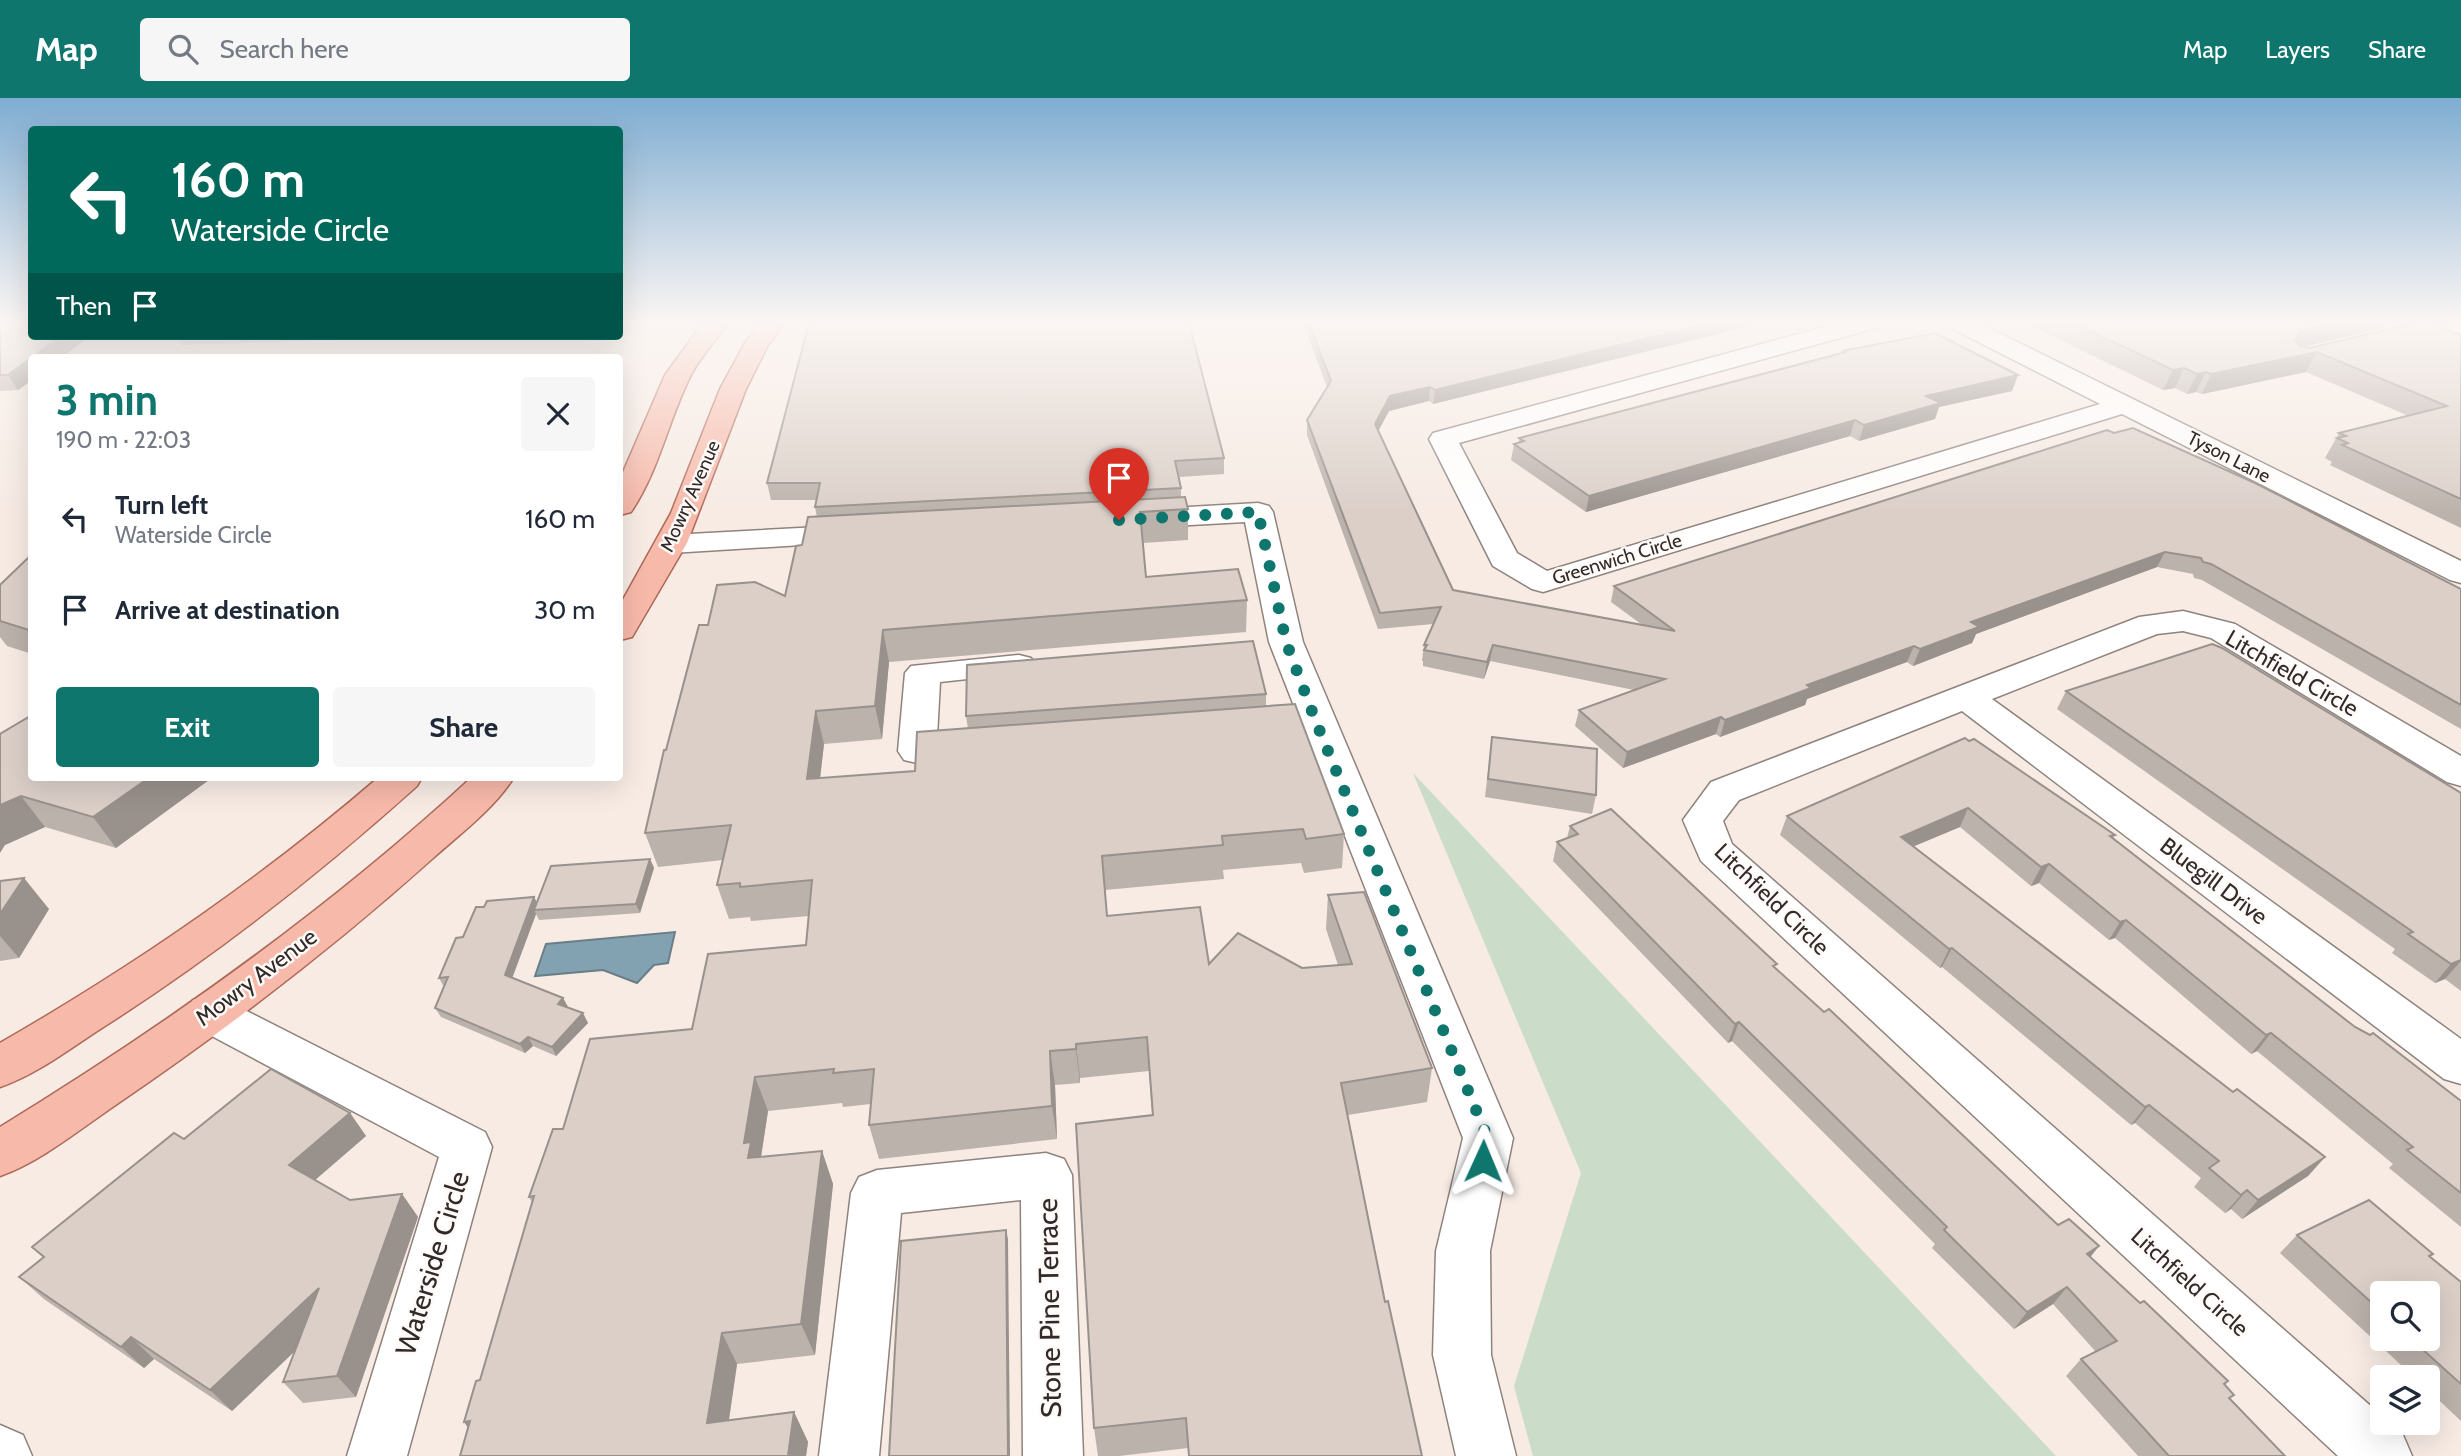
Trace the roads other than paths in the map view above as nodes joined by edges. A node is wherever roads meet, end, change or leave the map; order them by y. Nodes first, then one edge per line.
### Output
1 (674, 386) edge
2 (734, 386) edge
3 (1636, 386) edge
4 (2087, 386) edge
5 (2124, 405) junction
6 (623, 500) edge
7 (1105, 520) edge
8 (896, 532) edge
9 (671, 544) junction
10 (2461, 573) edge
11 (623, 625) edge
12 (1058, 662) edge
13 (1966, 697) junction
14 (986, 746) edge
15 (2461, 773) edge
16 (397, 781) edge
17 (491, 781) edge
18 (209, 1013) junction
19 (2461, 1065) edge
20 (0, 1067) edge
21 (0, 1154) edge
22 (377, 1456) edge
23 (849, 1456) edge
24 (1053, 1456) edge
25 (1486, 1456) edge
26 (2382, 1456) edge

1 - 6 main road
2 - 9 main road, Mowry Avenue
3 - 5 street, Greenwich Circle
4 - 5 street, Tyson Lane
5 - 10 street, Tyson Lane
7 - 25 street
8 - 9 street
9 - 11 main road, Mowry Avenue
12 - 14 street
13 - 15 street, Litchfield Circle
13 - 19 street, Bluegill Drive
13 - 26 street, Litchfield Circle
16 - 20 main road
17 - 18 main road, Mowry Avenue
18 - 21 main road, Mowry Avenue
18 - 22 street, Waterside Circle
23 - 24 street, Stone Pine Terrace

